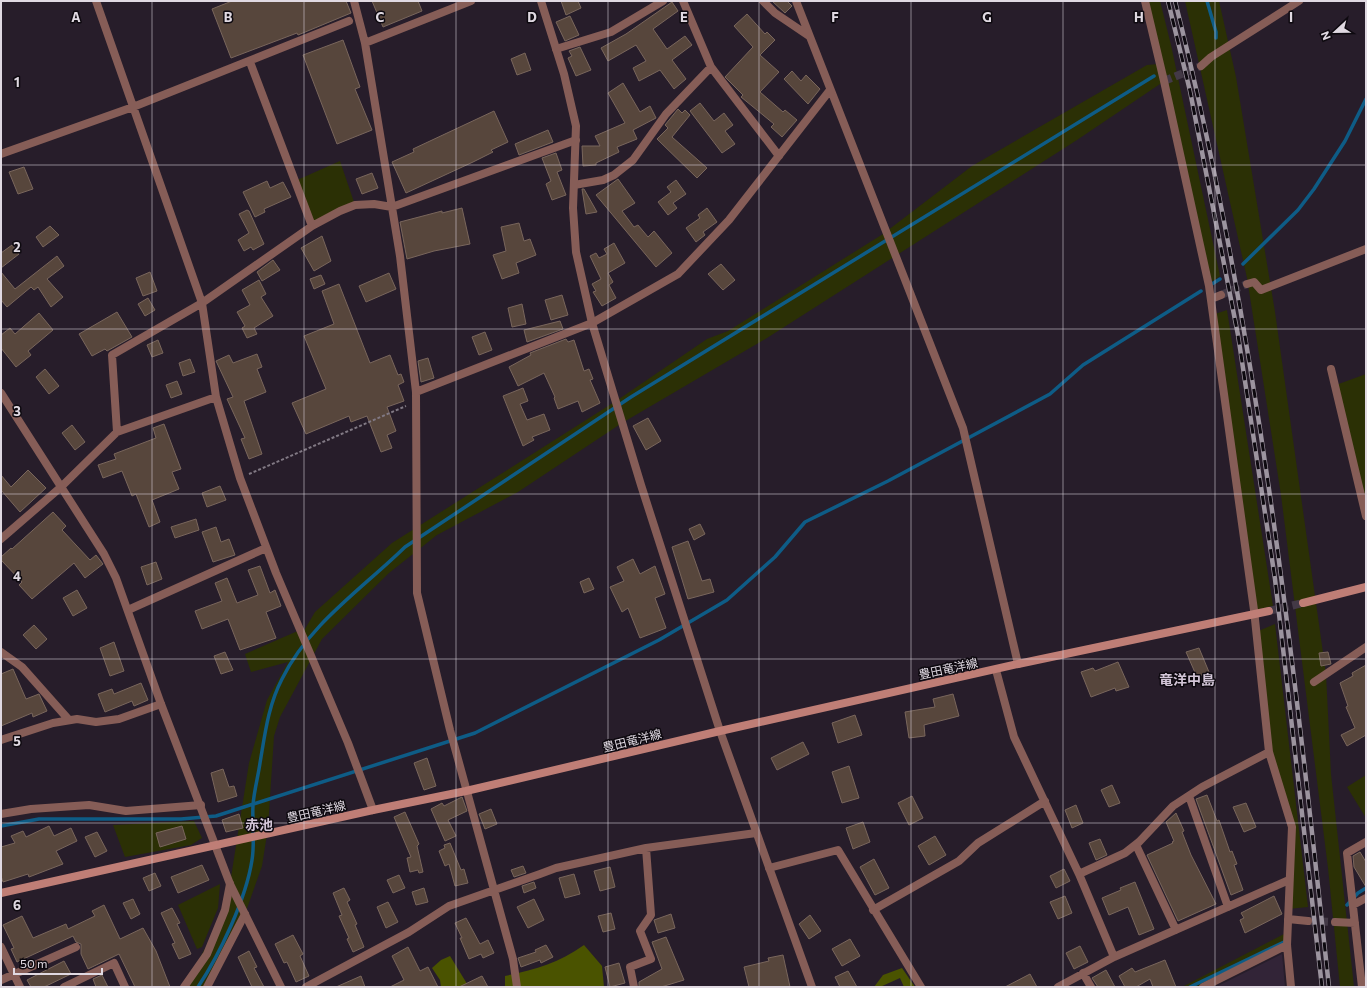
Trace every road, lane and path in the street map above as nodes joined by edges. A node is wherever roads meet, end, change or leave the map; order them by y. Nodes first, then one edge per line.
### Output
1 (96, 1) edge
2 (354, 1) edge
3 (472, 1) edge
4 (541, 1) edge
5 (662, 1) edge
6 (683, 1) edge
7 (763, 1) edge
8 (796, 1) edge
9 (1145, 1) edge
10 (1299, 1) edge
11 (349, 21) dead end
12 (809, 36) junction
13 (365, 43) junction
14 (556, 49) junction
15 (250, 62) junction
16 (1200, 66) tunnel mouth
17 (711, 67) junction
18 (830, 90) junction
19 (133, 107) junction
20 (576, 140) junction
21 (1, 154) edge
22 (779, 156) junction
23 (574, 185) junction
24 (392, 207) junction
25 (312, 226) junction
26 (1366, 249) edge
27 (1247, 284) tunnel mouth
28 (1222, 295) tunnel mouth
29 (1211, 299) junction
30 (202, 303) junction
31 (592, 323) junction
32 (1331, 369) dead end
33 (416, 392) junction
34 (1, 393) edge
35 (216, 397) junction
36 (416, 401) junction
37 (4, 402) edge
38 (117, 432) junction
39 (240, 478) junction
40 (61, 487) junction
41 (1366, 516) edge
42 (1, 539) edge
43 (266, 548) junction
44 (1366, 587) edge
45 (1303, 603) tunnel mouth
46 (128, 610) junction
47 (1269, 611) tunnel mouth
48 (1254, 615) junction
49 (1366, 647) edge
50 (1, 652) edge
51 (1018, 664) junction
52 (996, 670) junction
53 (1314, 682) dead end
54 (161, 704) junction
55 (69, 720) junction
56 (720, 731) junction
57 (1, 740) edge
58 (1269, 752) junction
59 (466, 791) junction
60 (1189, 796) junction
61 (1046, 801) junction
62 (201, 805) junction
63 (372, 810) junction
64 (1, 814) edge
65 (756, 834) junction
66 (1366, 842) edge
67 (217, 845) junction
68 (1136, 845) junction
69 (646, 848) junction
70 (769, 868) junction
71 (1079, 874) junction
72 (1289, 880) junction
73 (230, 884) junction
74 (494, 889) junction
75 (1, 893) edge
76 (1366, 898) edge
77 (1353, 905) junction
78 (1228, 907) junction
79 (874, 910) junction
80 (245, 914) junction
81 (1288, 919) junction
82 (1308, 921) tunnel mouth
83 (1335, 922) tunnel mouth
84 (1354, 923) junction
85 (1176, 930) junction
86 (1287, 946) junction
87 (1, 947) edge
88 (76, 947) dead end
89 (1114, 957) junction
90 (1363, 968) edge
91 (1083, 973) junction
92 (14, 974) junction
93 (1, 980) edge
94 (20, 987) edge
95 (64, 987) edge
96 (125, 987) edge
97 (184, 987) edge
98 (207, 987) edge
99 (281, 987) edge
100 (306, 987) edge
101 (517, 987) edge
102 (634, 987) edge
103 (812, 987) edge
104 (921, 987) edge
105 (1058, 987) edge
106 (1090, 987) edge
107 (1203, 987) edge
108 (1291, 987) edge
109 (1362, 987) edge

1 - 19 street
2 - 13 street
3 - 13 street
4 - 14 street
5 - 14 street
6 - 17 street
7 - 12 street
8 - 12 street
9 - 29 street
10 - 16 street
11 - 15 street
12 - 18 street
13 - 24 street
14 - 20 street
15 - 19 street
15 - 25 street
17 - 22 street
17 - 23 street
18 - 22 street
18 - 51 street
19 - 21 street
19 - 30 street
20 - 23 street
20 - 24 street
22 - 31 street
23 - 31 street
24 - 25 street
24 - 33 street
25 - 30 street
26 - 27 street
28 - 29 street
29 - 48 street
30 - 35 street
30 - 38 street
31 - 33 street
31 - 56 street
32 - 41 street
33 - 36 street
34 - 37 street
35 - 38 street
35 - 39 street
36 - 39 path
36 - 59 street
37 - 40 street
38 - 40 street
39 - 43 street
40 - 42 street
40 - 46 street
43 - 46 street
43 - 63 street
44 - 45 main road
46 - 54 street
47 - 48 main road, 豊田竜洋線
48 - 51 main road, 豊田竜洋線
48 - 58 street
49 - 53 street
50 - 55 street
51 - 52 main road, 豊田竜洋線
52 - 56 main road, 豊田竜洋線
52 - 61 street
54 - 55 street
54 - 62 street
55 - 57 street
56 - 59 main road, 豊田竜洋線
56 - 65 street
58 - 60 street
58 - 72 street
59 - 63 main road, 豊田竜洋線
59 - 74 street
60 - 68 street
60 - 78 street
61 - 71 street
61 - 79 street
62 - 64 street
62 - 67 street
63 - 67 main road, 豊田竜洋線
65 - 69 street
65 - 70 street
66 - 77 street
67 - 73 street
67 - 75 main road, 豊田竜洋線
68 - 71 street
68 - 85 street
69 - 74 street
69 - 102 street
70 - 79 street
70 - 103 street
71 - 89 street
72 - 78 street
72 - 81 street
73 - 80 street
73 - 97 street
74 - 100 street
74 - 101 street
76 - 77 street
77 - 84 street
78 - 85 street
79 - 104 street
80 - 98 street
80 - 99 street
81 - 82 street
81 - 86 street
83 - 84 street
84 - 90 street
85 - 89 street
86 - 107 street
86 - 108 street
87 - 92 street
88 - 92 street
89 - 91 street
90 - 109 street
91 - 105 street
91 - 106 street
92 - 93 street
92 - 94 street
95 - 96 street

